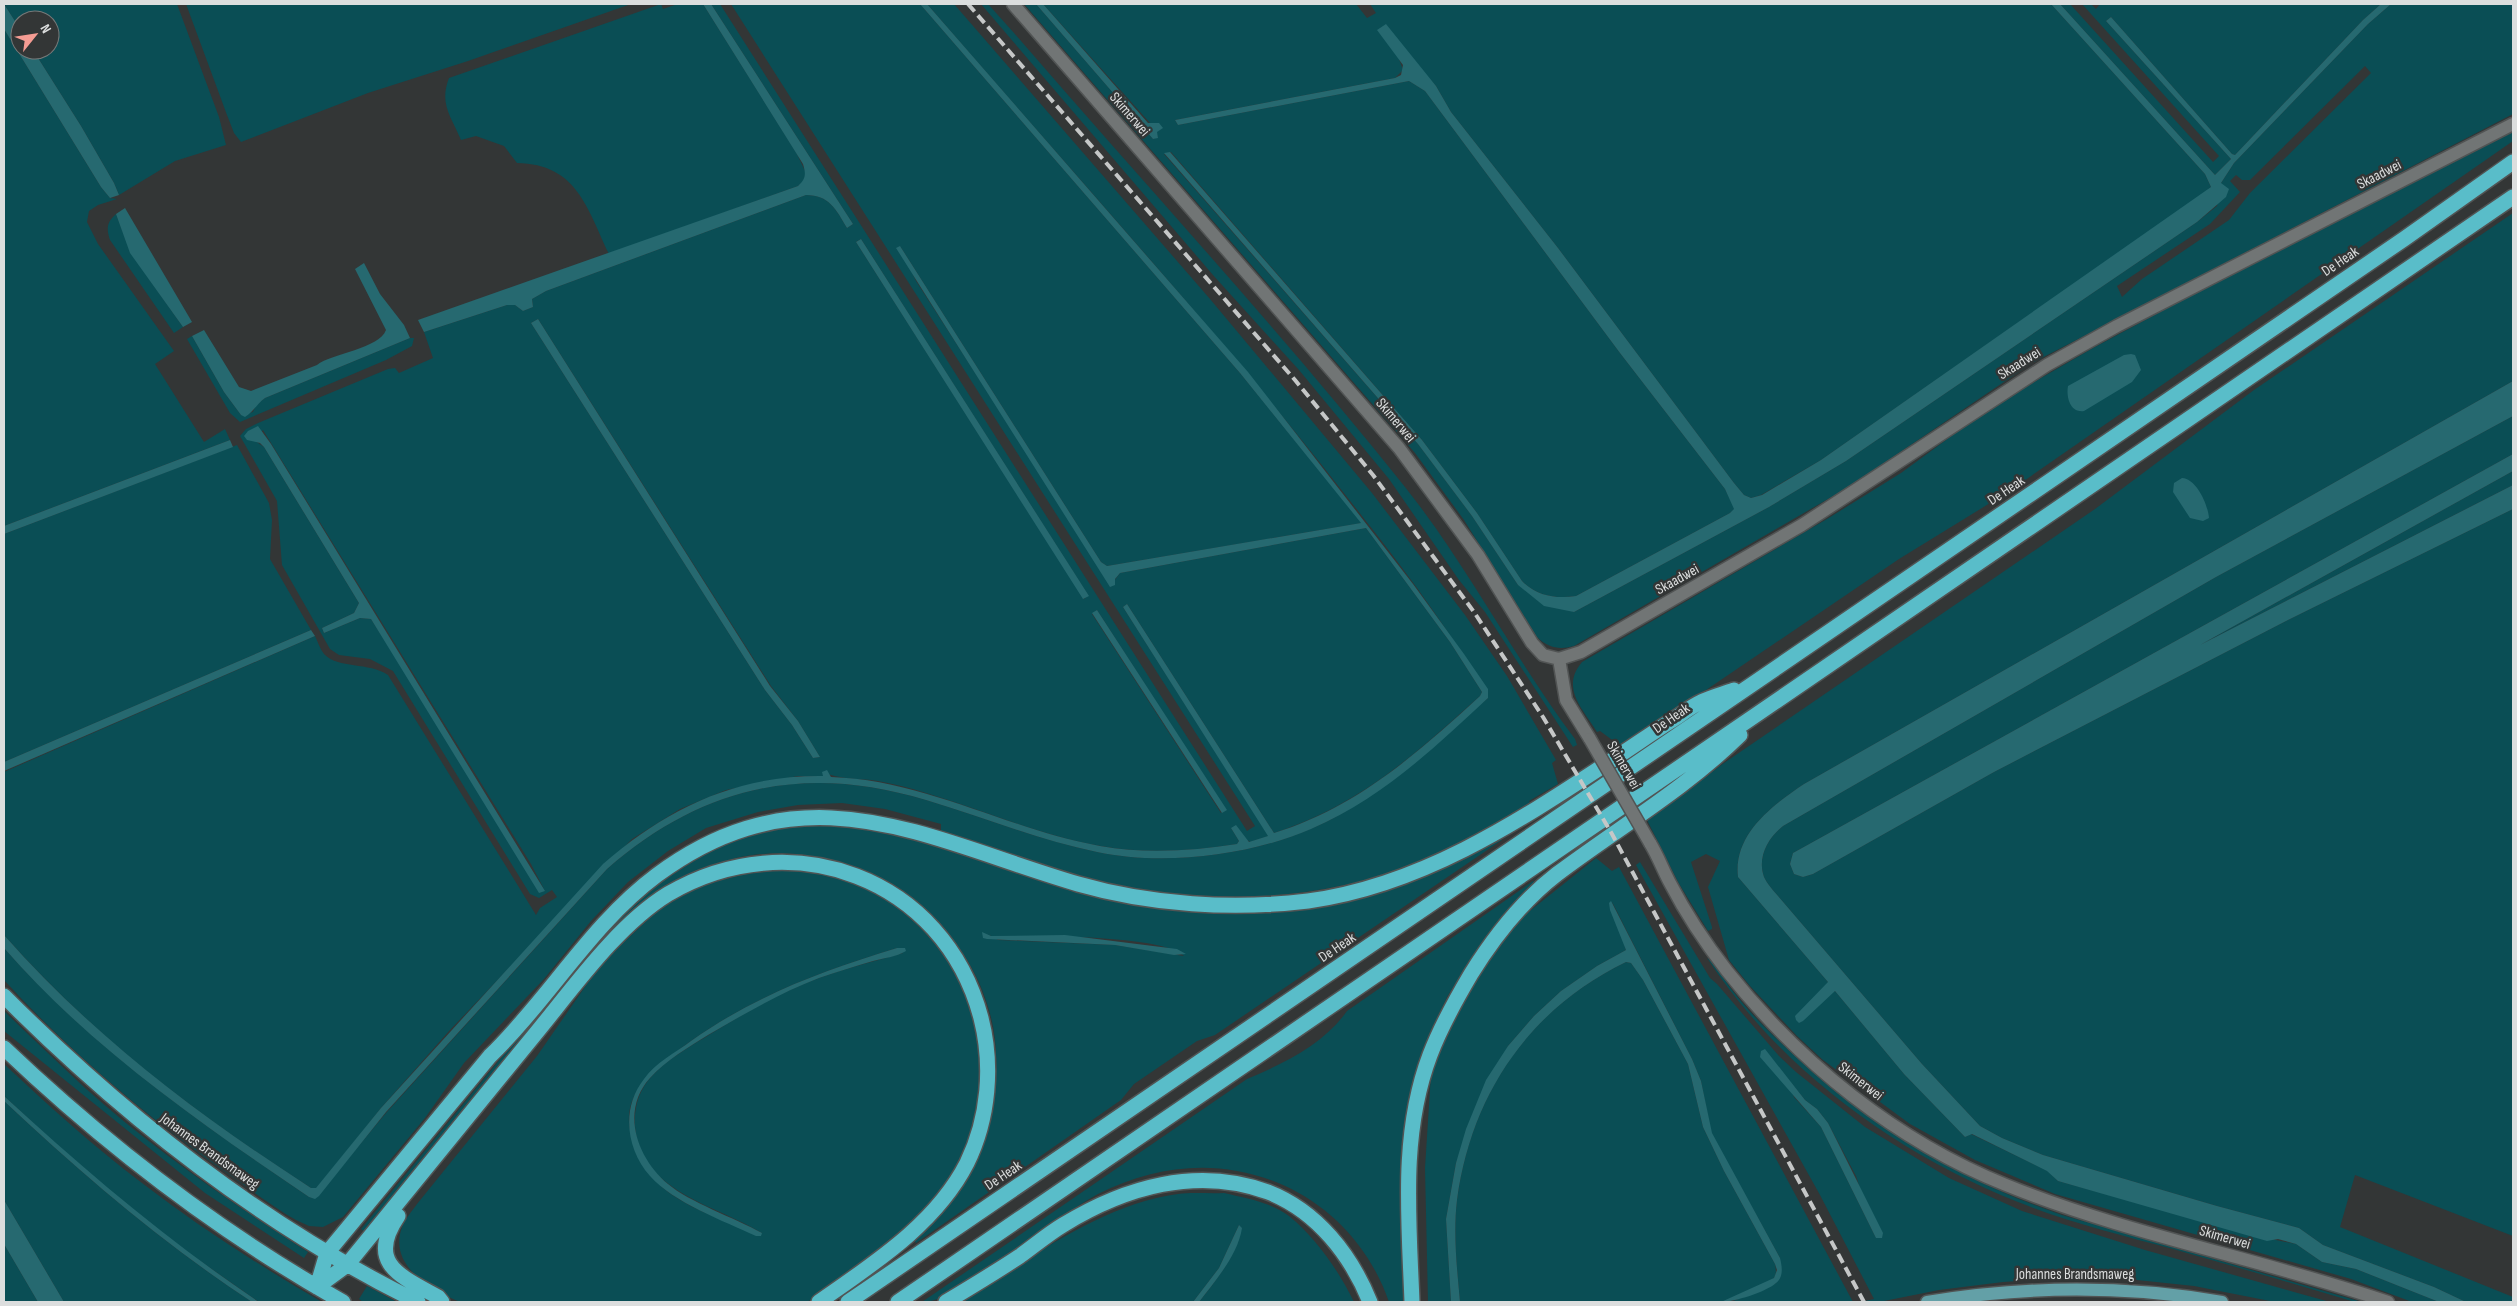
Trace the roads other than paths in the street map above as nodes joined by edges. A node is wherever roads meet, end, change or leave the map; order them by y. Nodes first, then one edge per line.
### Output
1 (1013, 4) edge
2 (2513, 124) edge
3 (2513, 162) edge
4 (2513, 197) edge
5 (1559, 659) junction
6 (1753, 684) junction
7 (1770, 706) junction
8 (4, 996) edge
9 (4, 1048) edge
10 (412, 1186) junction
11 (327, 1253) junction
12 (347, 1265) junction
13 (317, 1288) junction
14 (343, 1302) edge
15 (418, 1302) edge
16 (442, 1302) edge
17 (819, 1302) edge
18 (848, 1302) edge
19 (898, 1302) edge
20 (946, 1302) edge
21 (1370, 1302) edge
22 (1412, 1302) edge
23 (1927, 1302) edge
24 (2222, 1302) edge
25 (2388, 1302) edge

1 - 5 street, Skimerwei
2 - 5 street, Skaadwei
3 - 6 highway, De Heak
4 - 7 highway
5 - 25 street, Skimerwei, bridge
6 - 11 highway
6 - 18 highway, De Heak
7 - 19 highway
7 - 22 highway
8 - 11 highway, Johannes Brandsmaweg
9 - 13 highway
10 - 12 highway
10 - 16 highway
10 - 17 highway
11 - 12 highway, Johannes Brandsmaweg
11 - 13 highway
12 - 13 highway
12 - 15 highway, Johannes Brandsmaweg
13 - 14 highway
20 - 21 highway
23 - 24 main road, Johannes Brandsmaweg

